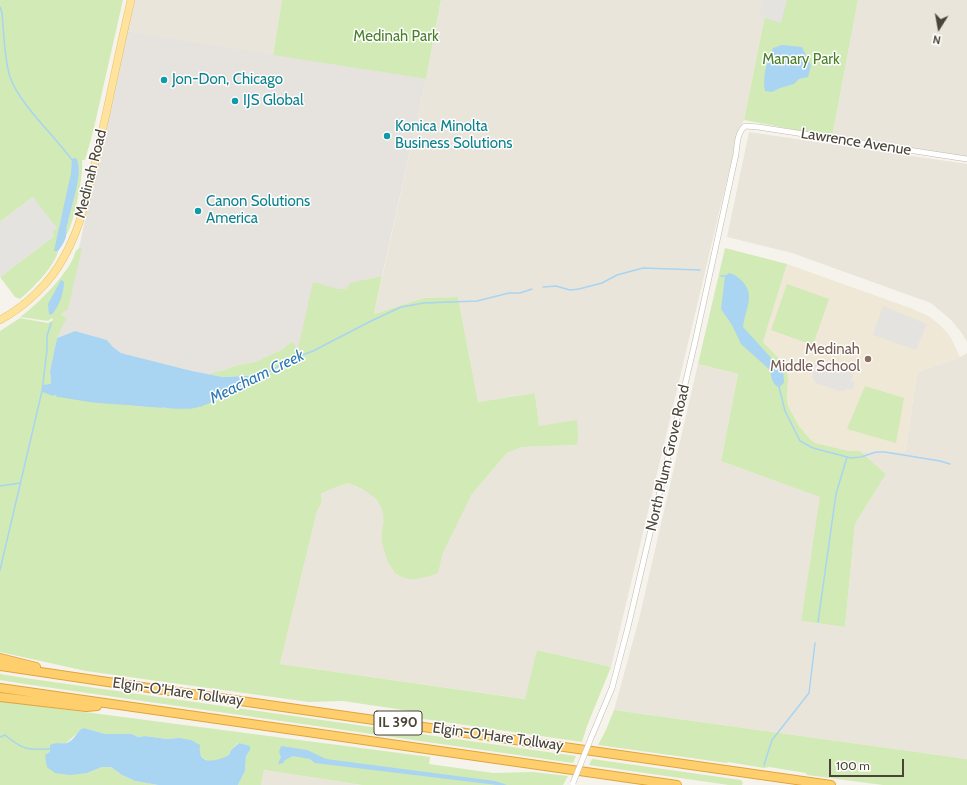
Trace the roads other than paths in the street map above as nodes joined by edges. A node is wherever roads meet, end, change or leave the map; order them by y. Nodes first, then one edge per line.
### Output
1 (131, 0) edge
2 (745, 126) joint
3 (967, 159) edge
4 (0, 320) edge
5 (0, 658) edge
6 (0, 666) edge
7 (49, 674) junction
8 (0, 688) edge
9 (0, 696) edge
10 (114, 705) junction
11 (573, 784) edge
12 (677, 785) edge
13 (831, 785) edge

1 - 4 main road, Medinah Road
2 - 3 street, Lawrence Avenue
2 - 11 street, North Plum Grove Road, bridge
5 - 7 highway
6 - 7 highway, Elgin-O'Hare Tollway / IL 390
7 - 13 highway, Elgin-O'Hare Tollway / IL 390
8 - 10 highway, Elgin-O'Hare Tollway / IL 390
9 - 10 highway
10 - 12 highway, Elgin-O'Hare Tollway / IL 390

